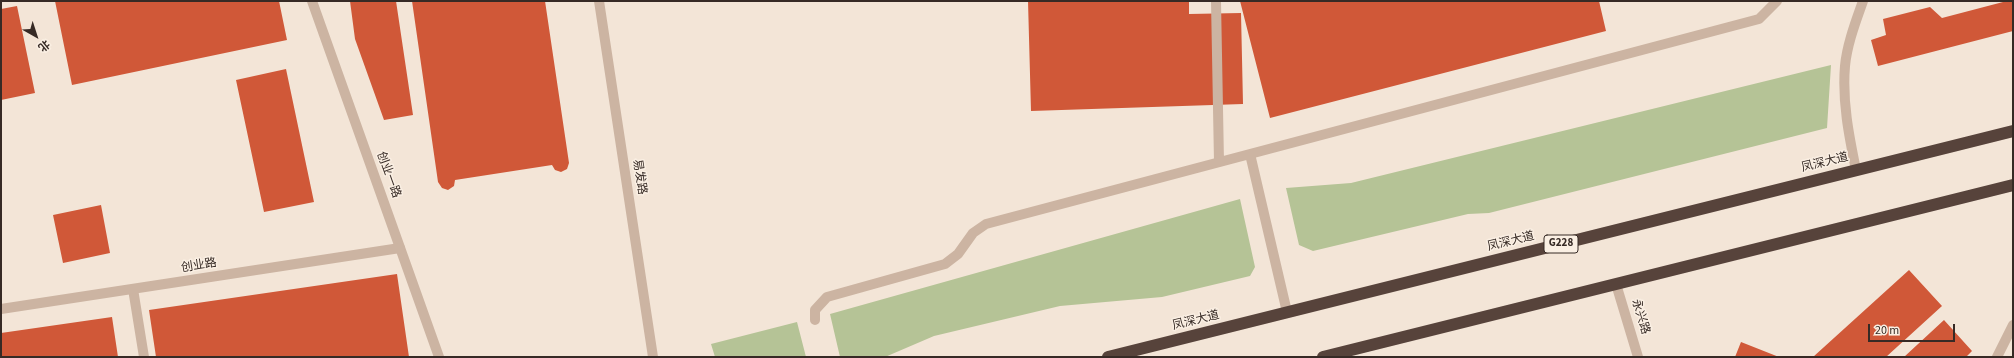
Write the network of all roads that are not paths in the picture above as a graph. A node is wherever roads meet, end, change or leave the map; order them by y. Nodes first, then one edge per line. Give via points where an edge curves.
1 (312, 1) edge
2 (599, 1) edge
3 (1216, 1) edge
4 (1777, 1) edge
5 (1864, 1) edge
6 (2013, 131) edge
7 (1250, 154) junction
8 (1218, 162) junction
9 (1856, 170) junction
10 (2013, 185) edge
11 (400, 248) junction
12 (1616, 284) junction
13 (134, 289) junction
14 (1, 309) edge
15 (1287, 312) junction
16 (815, 320) dead end
17 (2013, 325) edge
18 (144, 357) edge
19 (439, 357) edge
20 (653, 357) edge
21 (1108, 357) edge
22 (1323, 357) edge
23 (1638, 357) edge
24 (1997, 357) edge

1 - 11 street, 创业一路
2 - 20 street, 易发路
3 - 8 street
4 - 7 street via 1759,19
5 - 9 street via 1855,23 1845,65 1845,113
6 - 9 highway, 凤深大道 / G228
7 - 8 street
7 - 15 street
8 - 16 street via 986,224 972,233 958,254 945,264 827,297 815,310
9 - 15 highway, 凤深大道 / G228
10 - 12 highway
11 - 13 street, 创业路
11 - 19 street, 创业一路
12 - 22 highway
12 - 23 street, 永兴路
13 - 14 street, 创业路
13 - 18 street
15 - 21 highway, 凤深大道 / G228
17 - 24 street

